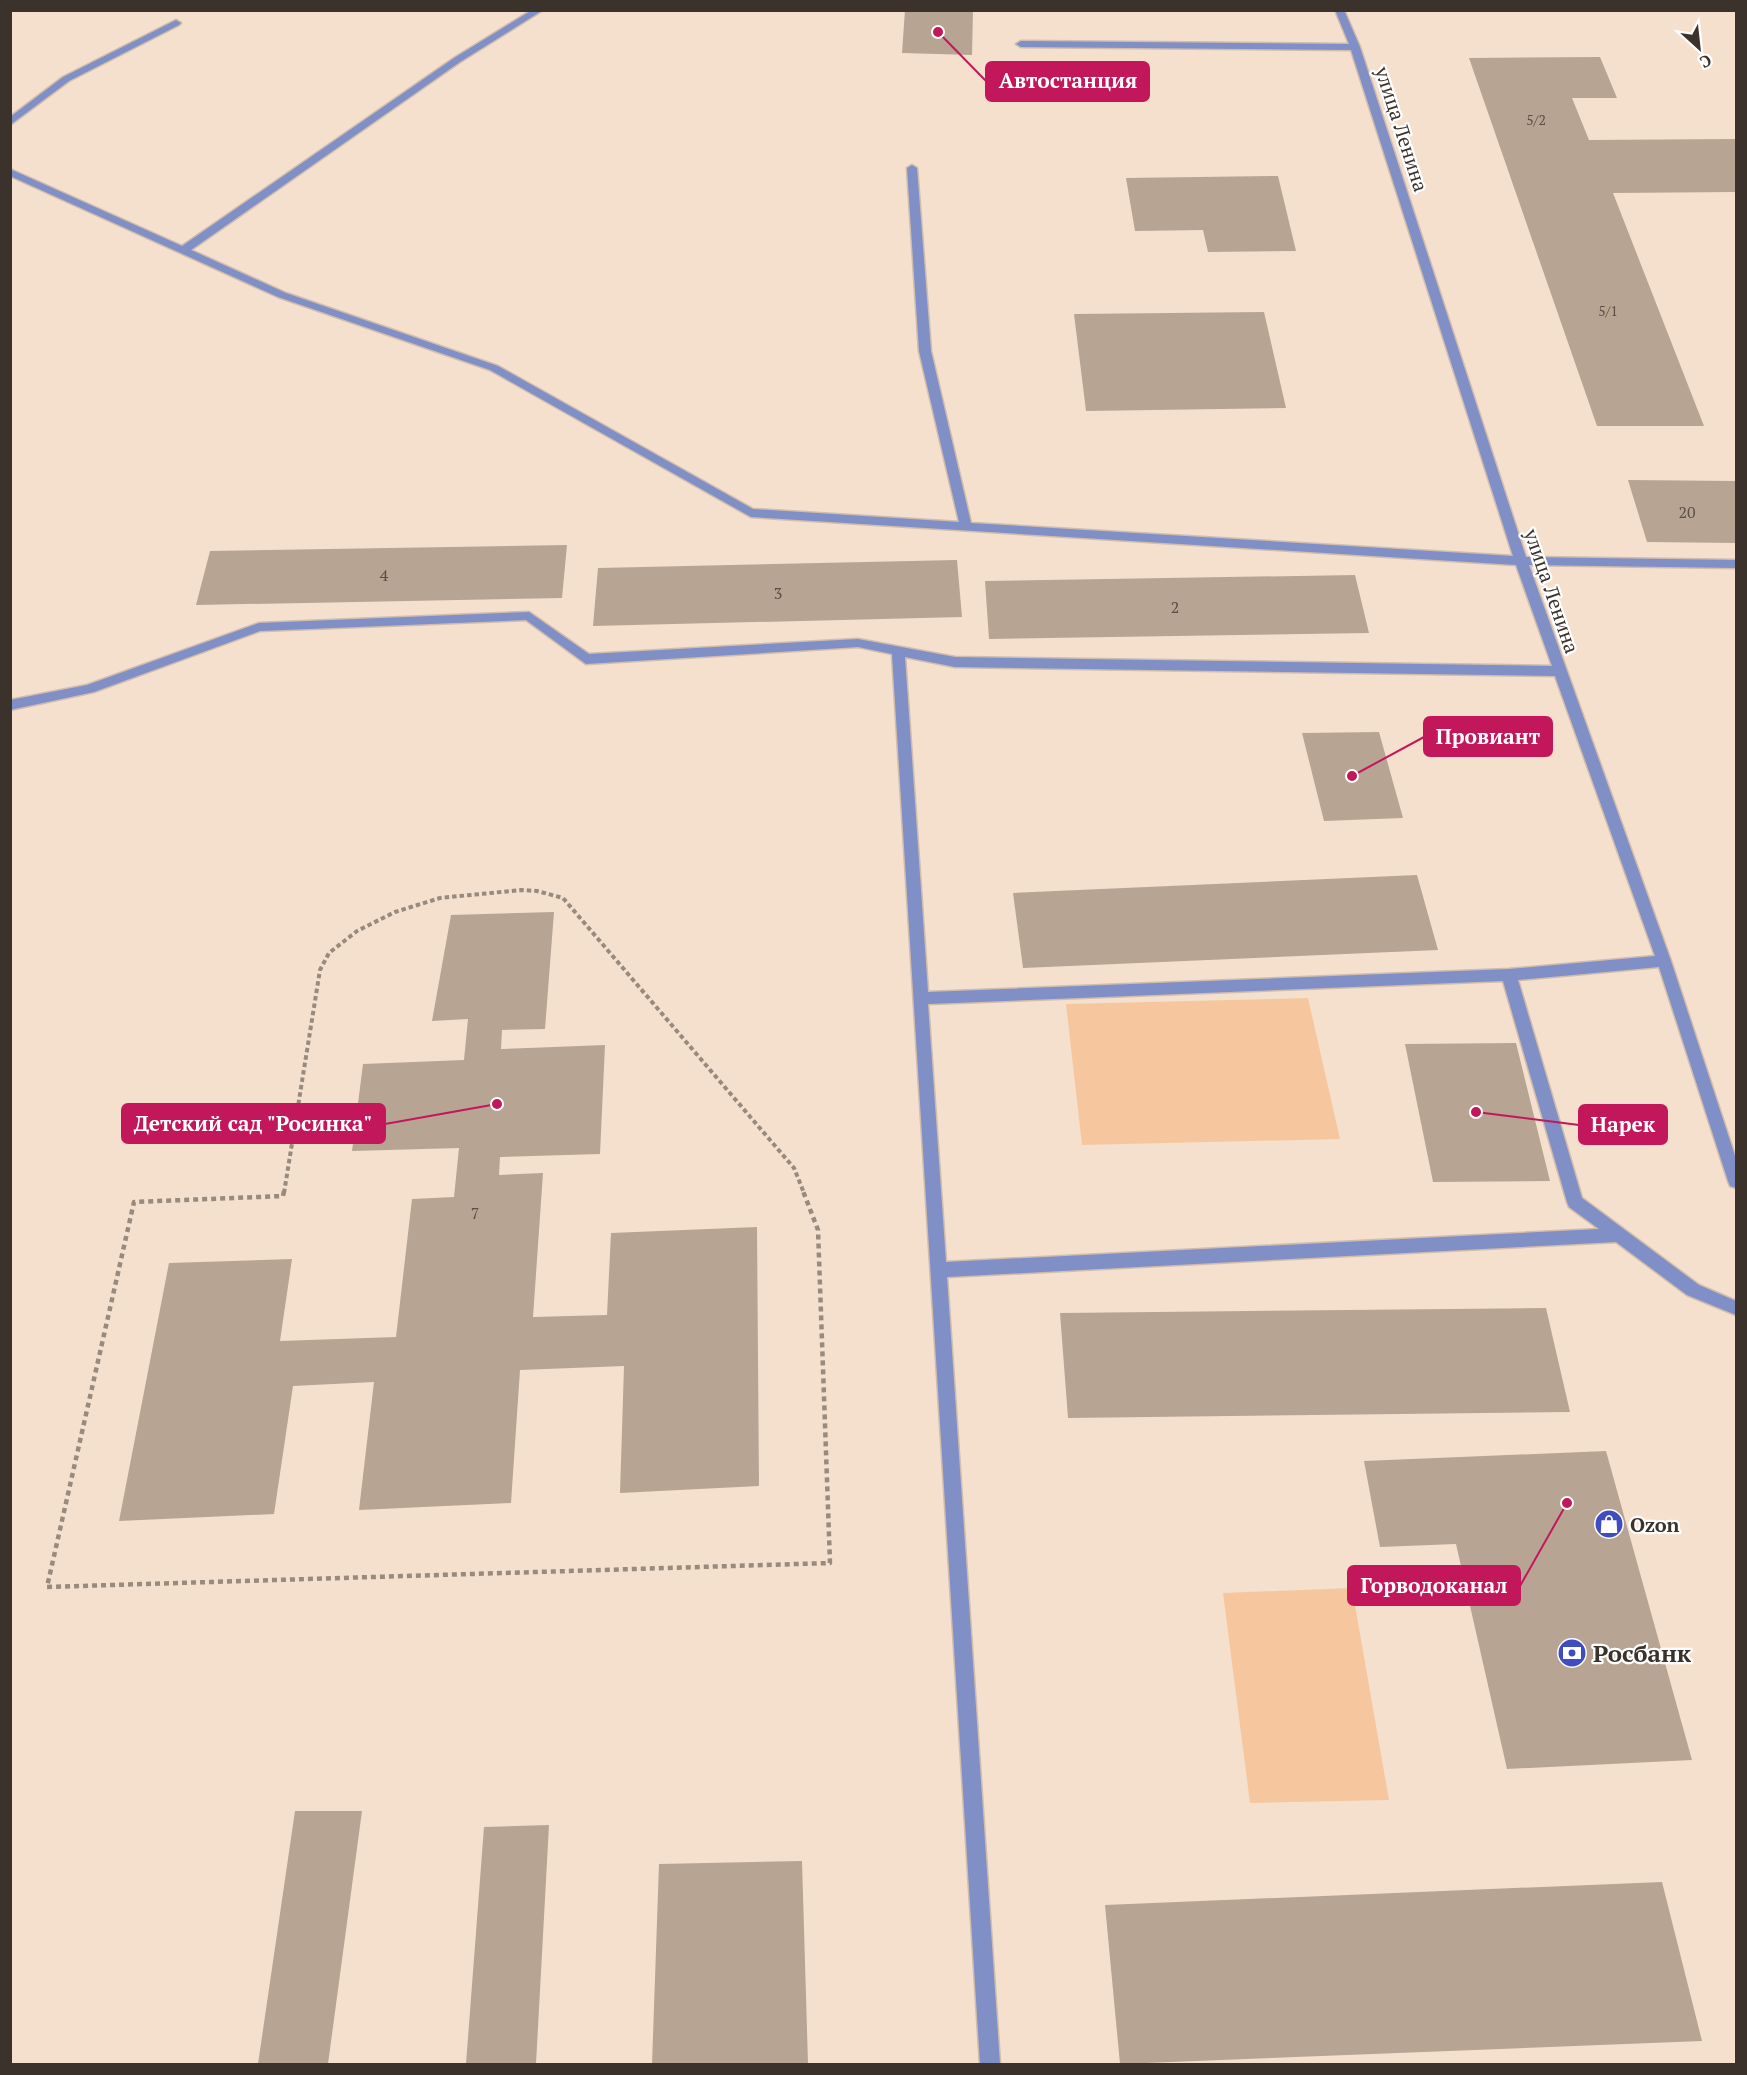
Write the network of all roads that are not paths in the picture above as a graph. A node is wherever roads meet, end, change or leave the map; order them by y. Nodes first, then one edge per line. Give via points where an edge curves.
1 (539, 10) edge
2 (1339, 10) edge
3 (176, 23) dead end
4 (1021, 44) dead end
5 (1355, 47) junction
6 (10, 122) edge
7 (912, 168) dead end
8 (10, 172) edge
9 (183, 250) junction
10 (966, 527) junction
11 (1521, 561) junction
12 (1737, 564) edge
13 (898, 651) junction
14 (1559, 671) junction
15 (10, 705) edge
16 (1664, 961) junction
17 (1509, 975) junction
18 (922, 999) junction
19 (1737, 1182) edge
20 (1619, 1235) junction
21 (939, 1270) junction
22 (1737, 1308) edge
23 (990, 2064) edge

1 - 9 street via 457,60
2 - 5 street, улица Ленина
3 - 6 street via 66,79
4 - 5 street
5 - 11 street, улица Ленина
7 - 10 street via 925,351
8 - 9 street
9 - 10 street via 282,295 494,368 750,513
10 - 11 street
11 - 12 street
11 - 14 street, улица Ленина
13 - 14 street via 955,662
13 - 15 street via 858,643 586,659 529,616 259,627 89,689
13 - 18 street
14 - 16 street, улица Ленина
16 - 17 street
16 - 19 street, улица Ленина
17 - 18 street
17 - 20 street via 1575,1202
18 - 21 street
20 - 21 street
20 - 22 street via 1693,1290
21 - 23 street

